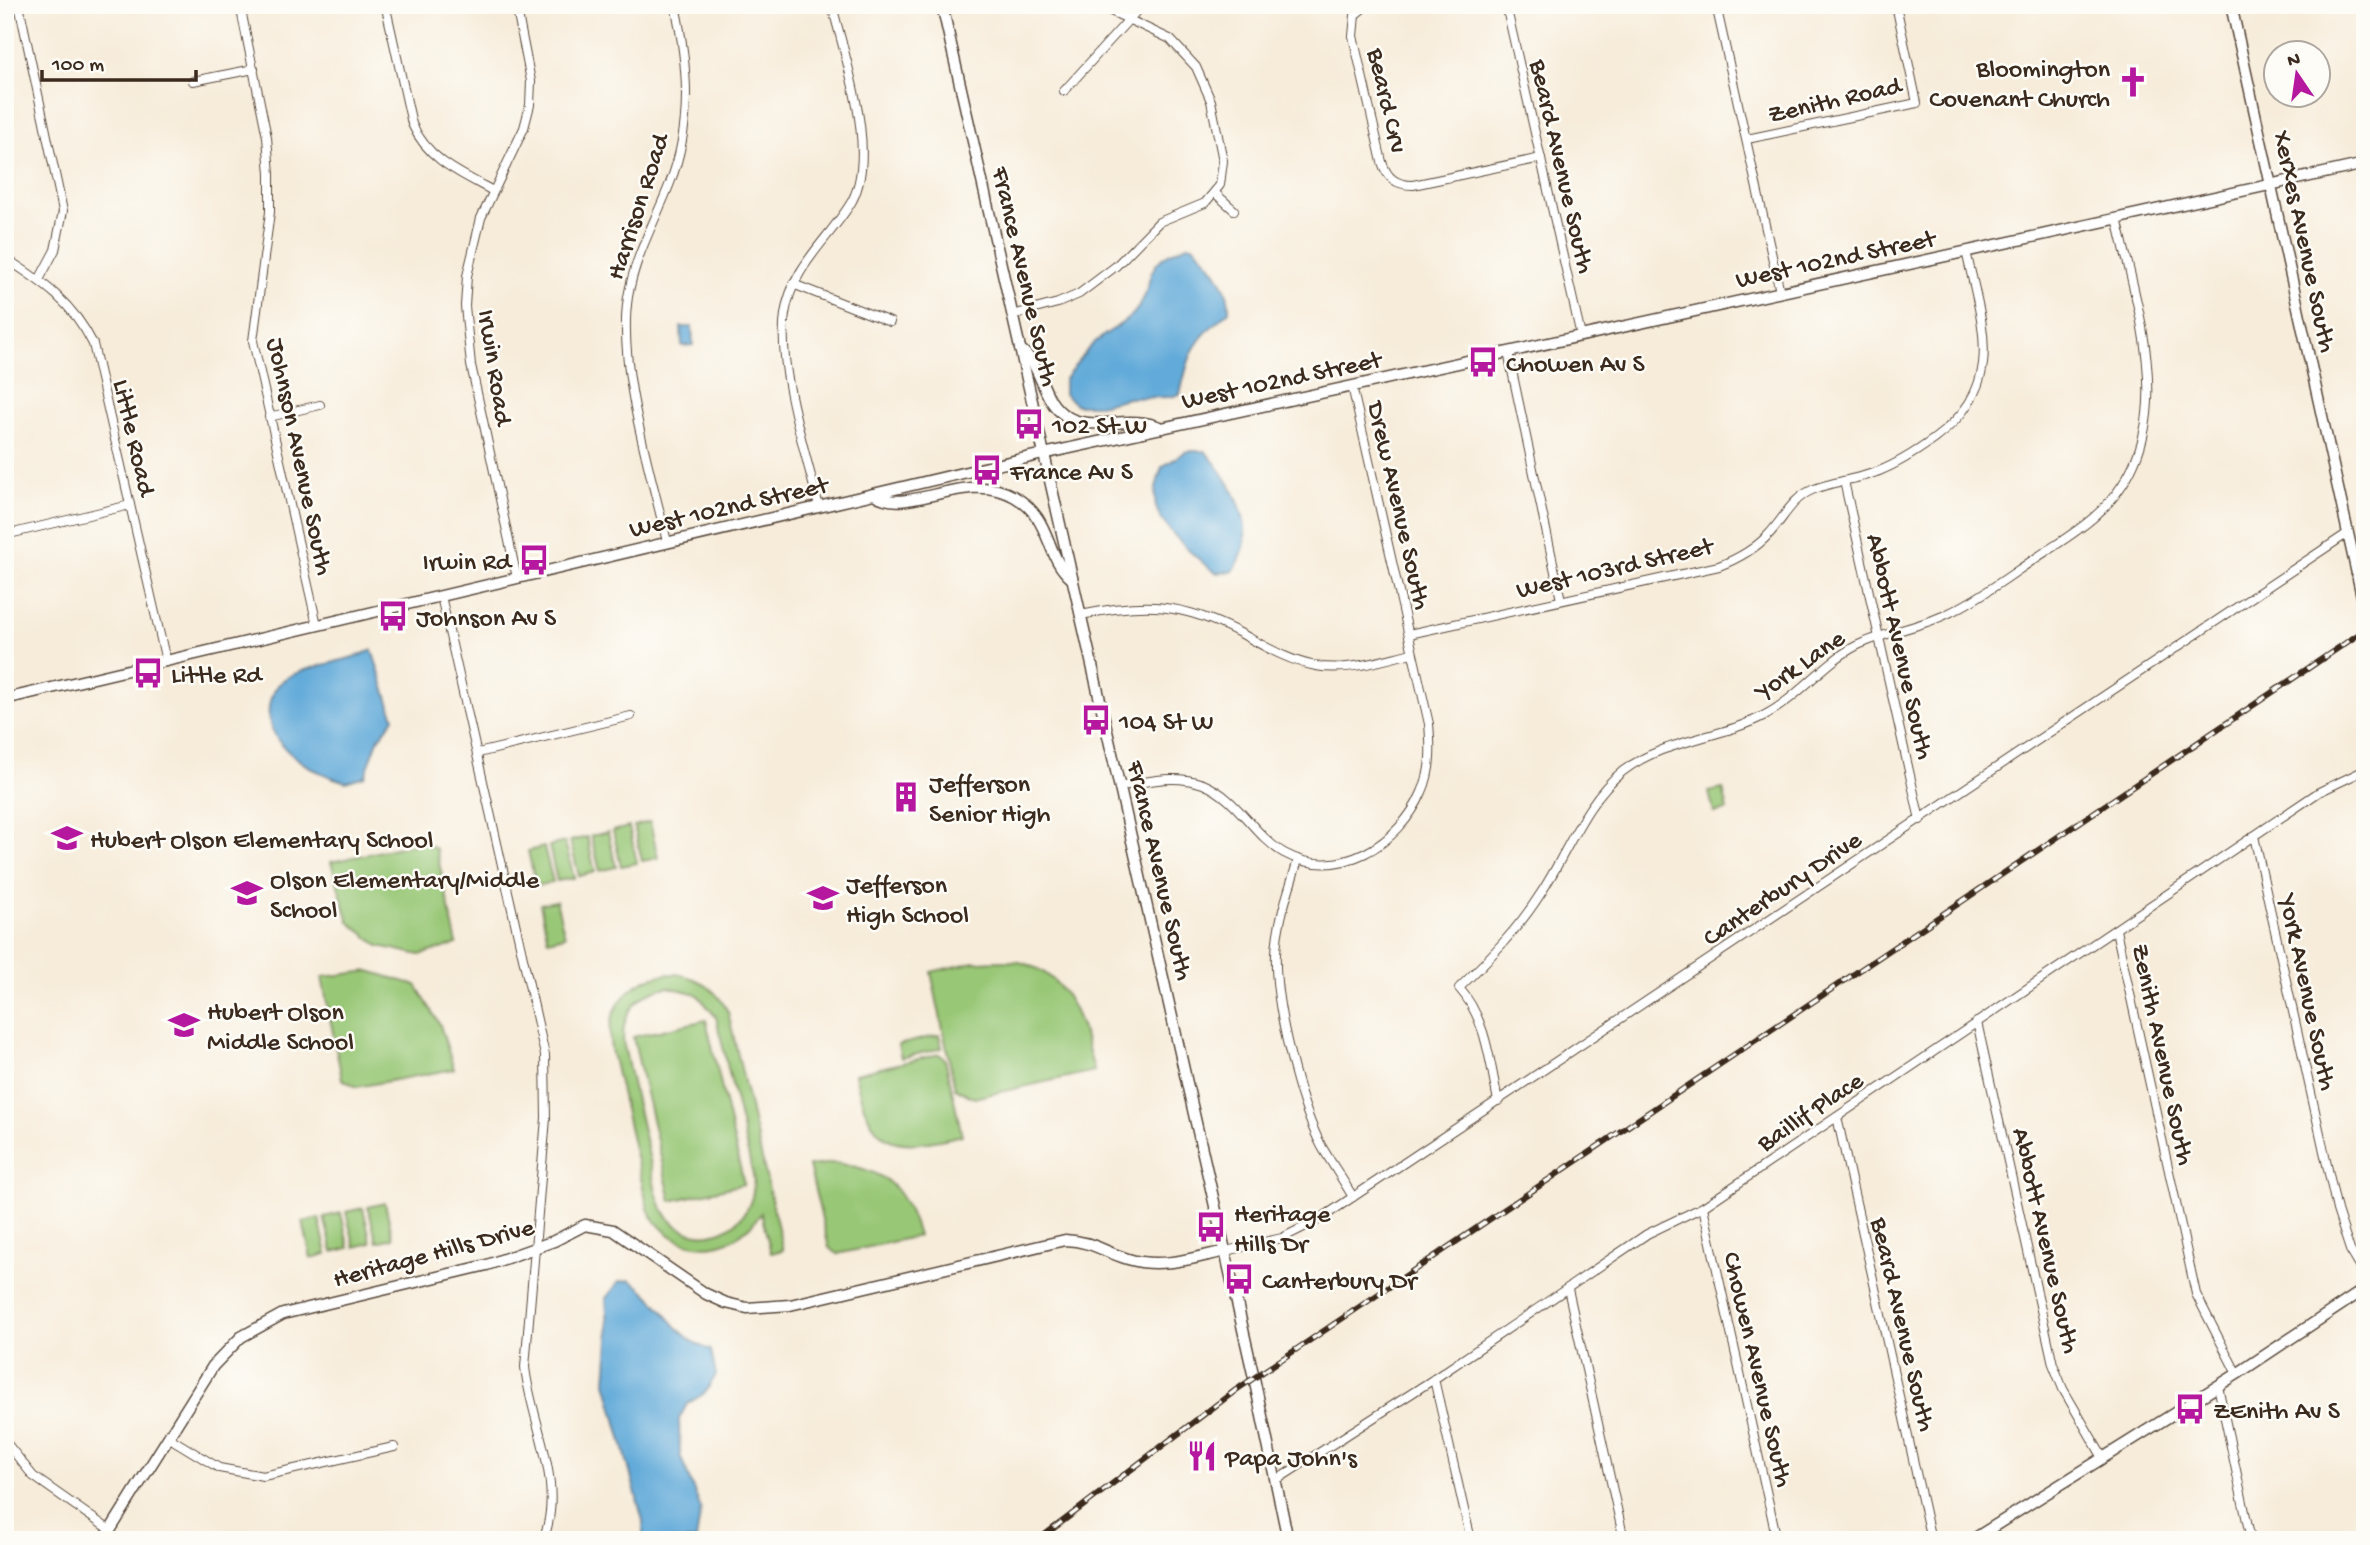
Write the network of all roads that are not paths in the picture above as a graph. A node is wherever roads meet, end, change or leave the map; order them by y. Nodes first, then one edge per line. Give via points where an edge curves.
1 (19, 5) edge
2 (240, 5) edge
3 (516, 5) edge
4 (674, 5) edge
5 (832, 5) edge
6 (942, 5) edge
7 (1098, 5) edge
8 (1142, 5) edge
9 (1367, 5) edge
10 (1506, 5) edge
11 (1716, 5) edge
12 (1896, 5) edge
13 (2231, 5) edge
14 (386, 8) dead end
15 (1130, 19) junction
16 (254, 69) junction
17 (193, 81) dead end
18 (1064, 91) dead end
19 (1747, 139) junction
20 (1541, 158) junction
21 (2365, 164) edge
22 (2271, 184) junction
23 (493, 191) junction
24 (1215, 193) junction
25 (1234, 210) dead end
26 (2117, 218) junction
27 (1966, 251) junction
28 (5, 258) edge
29 (39, 280) junction
30 (793, 284) junction
31 (1780, 292) junction
32 (1012, 315) junction
33 (890, 322) dead end
34 (1581, 335) junction
35 (1020, 349) junction
36 (1508, 352) junction
37 (1352, 386) junction
38 (320, 405) dead end
39 (269, 416) junction
40 (1162, 428) junction
41 (1043, 454) junction
42 (1844, 481) junction
43 (874, 494) junction
44 (130, 505) junction
45 (819, 507) junction
46 (2348, 533) junction
47 (5, 535) edge
48 (667, 542) junction
49 (517, 578) junction
50 (1073, 580) junction
51 (442, 596) junction
52 (1561, 600) junction
53 (2365, 610) edge
54 (1081, 615) junction
55 (317, 625) junction
56 (1409, 634) junction
57 (1879, 637) junction
58 (1412, 653) junction
59 (166, 661) junction
60 (5, 699) edge
61 (631, 716) dead end
62 (478, 753) junction
63 (2365, 771) edge
64 (1119, 786) junction
65 (1920, 820) junction
66 (2254, 836) junction
67 (1298, 860) junction
68 (2116, 929) junction
69 (1977, 1022) junction
70 (1498, 1101) junction
71 (1837, 1117) junction
72 (1353, 1197) junction
73 (1703, 1208) junction
74 (534, 1249) junction
75 (1226, 1251) junction
76 (2365, 1275) edge
77 (1567, 1289) junction
78 (2365, 1289) edge
79 (2236, 1374) junction
80 (1434, 1378) junction
81 (2218, 1386) junction
82 (168, 1437) junction
83 (5, 1441) edge
84 (394, 1447) dead end
85 (2104, 1458) junction
86 (1275, 1481) junction
87 (107, 1535) edge
88 (543, 1540) edge
89 (1288, 1540) edge
90 (1471, 1540) edge
91 (1624, 1540) edge
92 (1777, 1540) edge
93 (1931, 1540) edge
94 (1972, 1540) edge
95 (2251, 1540) edge

1 - 29 street via 63,211 55,250
2 - 16 street, Johnson Avenue South
3 - 23 street, Irwin Road via 528,58 530,105 524,128
4 - 48 street, Harrison Road via 686,64 685,125 670,184 634,268 625,329 627,360
5 - 30 street via 862,137 862,172 851,205
6 - 32 street, France Avenue South
7 - 15 street
8 - 15 street
9 - 20 street, Beard Crv via 1355,15 1353,36 1385,173 1413,185
10 - 20 street, Beard Avenue South
11 - 19 street
12 - 19 street, Zenith Road via 1917,103
13 - 22 street, Xerxes Avenue South
14 - 23 street via 417,137 436,159
15 - 18 street
15 - 24 street via 1170,39 1205,83 1223,161
16 - 17 street
16 - 39 street, Johnson Avenue South via 267,137 270,212 253,341
19 - 31 street
20 - 34 street, Beard Avenue South
21 - 22 street, West 102nd Street
22 - 26 street, West 102nd Street
22 - 46 street, Xerxes Avenue South
23 - 49 street, Irwin Road via 468,266 466,335
24 - 25 street
24 - 32 street via 1205,203 1159,222 1079,294
26 - 27 street, West 102nd Street
26 - 57 street, York Lane via 2150,377 2147,429 2127,477 2095,516 1973,600 1921,625
27 - 31 street, West 102nd Street
27 - 42 street, West 103rd Street via 1983,328 1984,369 1978,388 1955,422 1909,456 1875,473
28 - 29 street, Little Road
29 - 44 street, Little Road via 71,307 93,344
30 - 33 street
30 - 45 street via 783,339
31 - 34 street, West 102nd Street
32 - 35 street, France Avenue South
34 - 36 street, West 102nd Street
35 - 40 street via 1031,358 1045,394 1066,416 1084,423 1133,420
35 - 41 street, France Avenue South
36 - 37 street, West 102nd Street
36 - 52 street
37 - 40 street, West 102nd Street
37 - 56 street, Drew Avenue South
38 - 39 street
39 - 55 street, Johnson Avenue South
40 - 41 street, West 102nd Street
41 - 43 street, West 102nd Street
41 - 50 street, France Avenue South
42 - 52 street, West 103rd Street via 1799,498 1768,536 1737,559
42 - 57 street, Abbott Avenue South
43 - 45 street, West 102nd Street
43 - 50 street via 891,502 962,487 995,488 1009,494 1042,524 1061,569
44 - 47 street
44 - 59 street, Little Road
45 - 48 street, West 102nd Street
46 - 53 street, Xerxes Avenue South
46 - 65 street, Canterbury Drive
48 - 49 street, West 102nd Street
49 - 51 street, West 102nd Street
50 - 54 street, France Avenue South
51 - 55 street, West 102nd Street
51 - 62 street
52 - 56 street, West 103rd Street
54 - 58 street via 1135,605 1180,609 1223,624 1296,661 1318,666 1352,666
54 - 64 street, France Avenue South
55 - 59 street, West 102nd Street
56 - 58 street, Drew Avenue South
57 - 65 street, Abbott Avenue South
57 - 70 street, York Lane via 1854,647 1765,715 1644,758 1604,789 1539,897 1459,988 1479,1019
58 - 67 street via 1429,724 1428,773 1413,811 1382,844 1363,855 1338,863
59 - 60 street, West 102nd Street
61 - 62 street
62 - 74 street via 545,1055 546,1118
63 - 66 street, Baillif Place via 2337,782
64 - 67 street via 1168,778 1205,785 1235,806 1267,840
64 - 75 street, France Avenue South
65 - 70 street, Canterbury Drive
66 - 68 street, Baillif Place
66 - 76 street, York Avenue South via 2337,1210 2350,1250
67 - 72 street via 1278,930 1276,975 1308,1113 1321,1145
68 - 69 street, Baillif Place
68 - 79 street, Zenith Avenue South via 2196,1294
69 - 71 street, Baillif Place
69 - 85 street, Abbott Avenue South via 2053,1364
70 - 72 street, Canterbury Drive
71 - 73 street, Baillif Place
71 - 93 street, Beard Avenue South
72 - 75 street, Canterbury Drive via 1302,1230
73 - 77 street, Baillif Place via 1647,1234
73 - 92 street, Chowen Avenue South
74 - 75 street, Heritage Hills Drive via 585,1225 599,1226 626,1237 706,1294 726,1303 769,1308 1065,1240 1097,1244 1126,1259 1159,1265
74 - 82 street, Heritage Hills Drive via 487,1265 283,1314 261,1324 213,1366
74 - 88 street via 525,1367 551,1487
75 - 86 street, France Avenue South
77 - 80 street, Baillif Place
77 - 91 street
78 - 79 street
79 - 81 street
80 - 86 street, Baillif Place
80 - 90 street
81 - 85 street
81 - 95 street
82 - 84 street via 219,1468 263,1476
82 - 87 street, Heritage Hills Drive
83 - 87 street via 33,1476
85 - 94 street
86 - 89 street, France Avenue South

